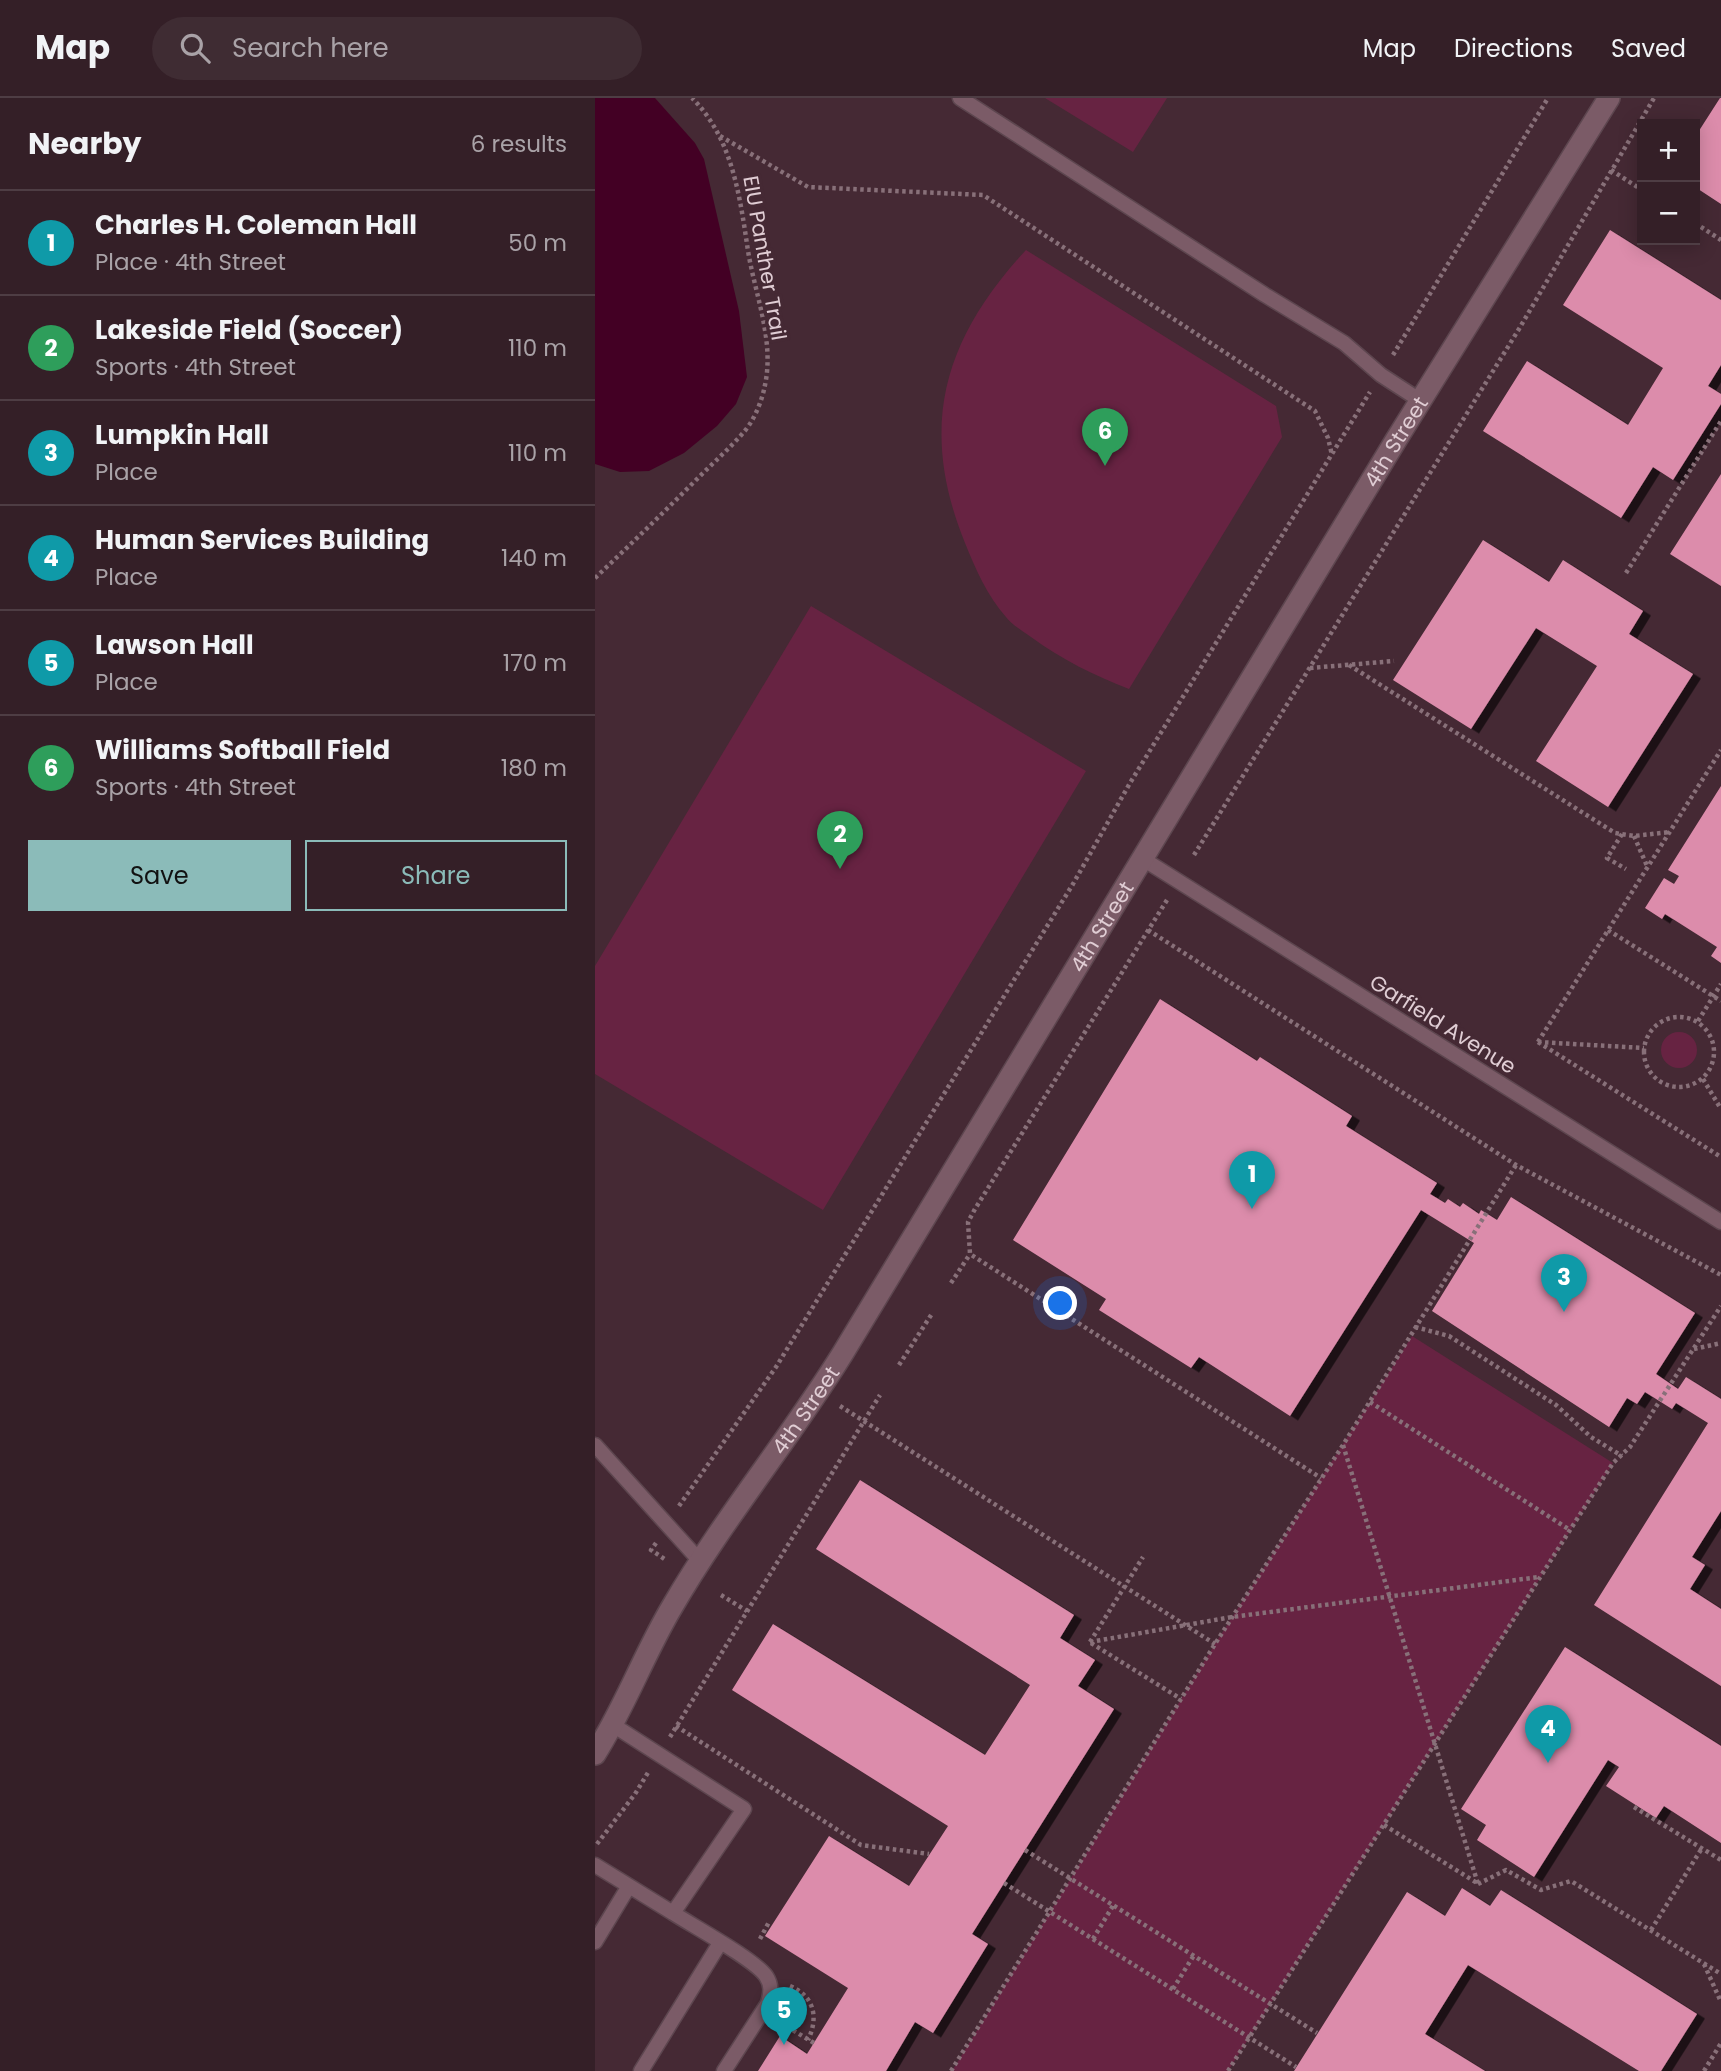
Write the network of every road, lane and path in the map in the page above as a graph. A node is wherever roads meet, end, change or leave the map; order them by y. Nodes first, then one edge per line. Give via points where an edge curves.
1 (692, 98) edge
2 (960, 98) edge
3 (1548, 98) edge
4 (1609, 98) edge
5 (1654, 98) edge
6 (720, 136) junction
7 (1611, 170) junction
8 (1637, 187) edge
9 (1700, 226) edge
10 (1721, 240) edge
11 (1381, 375) junction
12 (1421, 401) junction
13 (1721, 421) edge
14 (1332, 455) junction
15 (1626, 573) dead end
16 (595, 578) edge
17 (1394, 661) dead end
18 (1349, 665) junction
19 (1310, 668) junction
20 (1721, 750) edge
21 (1670, 832) junction
22 (1622, 834) junction
23 (1634, 836) junction
24 (1194, 855) dead end
25 (1143, 859) junction
26 (1647, 867) junction
27 (1626, 869) dead end
28 (1167, 900) dead end
29 (1148, 930) junction
30 (1608, 930) junction
31 (1721, 984) edge
32 (1714, 996) junction
33 (1721, 1000) edge
34 (1698, 1021) junction
35 (1538, 1042) junction
36 (1644, 1048) junction
37 (1703, 1079) junction
38 (1721, 1109) edge
39 (1721, 1157) edge
40 (1516, 1165) junction
41 (1721, 1222) edge
42 (970, 1254) junction
43 (1721, 1275) edge
44 (951, 1283) dead end
45 (1721, 1306) edge
46 (933, 1312) dead end
47 (1415, 1326) junction
48 (1721, 1343) edge
49 (1694, 1349) junction
50 (899, 1364) dead end
51 (880, 1395) dead end
52 (1370, 1402) junction
53 (840, 1406) dead end
54 (863, 1421) junction
55 (595, 1445) edge
56 (1343, 1445) junction
57 (1622, 1456) junction
58 (1321, 1478) junction
59 (669, 1524) junction
60 (1570, 1530) junction
61 (651, 1550) dead end
62 (1143, 1557) dead end
63 (700, 1560) junction
64 (1539, 1577) junction
65 (1124, 1588) junction
66 (721, 1595) dead end
67 (1391, 1596) junction
68 (747, 1611) junction
69 (1233, 1617) junction
70 (1184, 1625) junction
71 (1090, 1643) junction
72 (1215, 1644) junction
73 (1181, 1699) junction
74 (613, 1725) junction
75 (676, 1726) junction
76 (1435, 1743) junction
77 (595, 1754) edge
78 (659, 1754) junction
79 (1634, 1807) dead end
80 (1384, 1825) junction
81 (595, 1847) edge
82 (1702, 1848) junction
83 (1025, 1850) dead end
84 (929, 1853) dead end
85 (1721, 1860) edge
86 (595, 1865) edge
87 (1070, 1877) junction
88 (1004, 1883) dead end
89 (1478, 1884) junction
90 (629, 1886) junction
91 (1114, 1904) junction
92 (1049, 1911) junction
93 (673, 1913) junction
94 (1651, 1930) junction
95 (1093, 1939) junction
96 (595, 1942) edge
97 (720, 1943) junction
98 (1194, 1955) junction
99 (1704, 1963) junction
100 (1721, 1974) edge
101 (790, 1985) dead end
102 (1173, 1989) junction
103 (1721, 2002) edge
104 (1271, 2003) junction
105 (780, 2022) dead end
106 (1317, 2034) dead end
107 (1250, 2037) junction
108 (1721, 2043) edge
109 (1296, 2067) dead end
110 (641, 2071) edge
111 (724, 2071) edge
112 (951, 2071) edge
113 (1228, 2071) edge
114 (1704, 2071) edge

1 - 6 path, EIU Panther Trail
2 - 11 lane via 1344,343
3 - 11 path
4 - 12 street, 4th Street
5 - 7 path
6 - 14 path via 808,187 983,195 1315,411
6 - 16 path, EIU Panther Trail via 735,176 764,325 765,385 744,432
7 - 8 path
7 - 19 path via 1519,330
9 - 10 path
11 - 12 lane
11 - 14 path
12 - 25 street, 4th Street
13 - 15 path
14 - 59 path via 776,1367
17 - 18 path
18 - 19 path
18 - 22 path
19 - 24 path
20 - 21 path
21 - 23 path
21 - 26 path
22 - 23 path
22 - 27 path via 1607,858
23 - 26 path
25 - 41 lane, Garfield Avenue
25 - 63 street, 4th Street via 818,1393
26 - 30 path
28 - 29 path
29 - 40 path
29 - 42 path via 968,1222
30 - 32 path
30 - 35 path
31 - 32 path
32 - 33 path
32 - 34 path
34 - 36 path via 1668,1018 1649,1033
34 - 37 path via 1713,1039 1715,1052
35 - 36 path
35 - 39 path
36 - 37 path via 1651,1073 1665,1085 1680,1088
37 - 38 path
40 - 43 path
40 - 47 path
42 - 44 path
42 - 58 path
45 - 49 path
46 - 50 path
47 - 52 path
47 - 57 path via 1449,1336 1556,1405 1591,1437
48 - 49 path
49 - 57 path
51 - 54 path
52 - 56 path
52 - 60 path
53 - 54 path
54 - 65 path
54 - 68 path
55 - 59 lane
56 - 58 path
56 - 67 path
57 - 60 path
58 - 69 path
59 - 61 path
59 - 63 lane
60 - 64 path
62 - 65 path
63 - 74 street, 4th Street via 670,1609
64 - 67 path
64 - 76 path
65 - 70 path
65 - 71 path
66 - 68 path
67 - 69 path
67 - 76 path
68 - 75 path
69 - 70 path
69 - 72 path
70 - 71 path
70 - 72 path
71 - 73 path
72 - 73 path
73 - 87 path
74 - 77 street, 4th Street
74 - 78 lane
75 - 78 path
75 - 84 path via 861,1844
76 - 80 path
76 - 89 path
78 - 81 path
78 - 93 lane via 744,1809
79 - 82 path
80 - 89 path
80 - 104 path
82 - 85 path
82 - 94 path
83 - 87 path
86 - 90 lane
87 - 91 path
87 - 92 path
88 - 92 path
89 - 94 path via 1506,1870 1541,1890 1571,1881
90 - 93 lane
90 - 96 lane
91 - 95 path
91 - 98 path
92 - 95 path
92 - 112 path
93 - 97 lane
94 - 99 path
95 - 102 path
97 - 110 lane
97 - 111 lane via 759,1969 771,1990 768,2003
98 - 102 path
98 - 104 path
99 - 100 path
99 - 103 path
101 - 105 path via 807,1996 814,2012 811,2041
102 - 107 path
104 - 106 path
104 - 107 path
107 - 109 path
107 - 113 path
108 - 114 path

